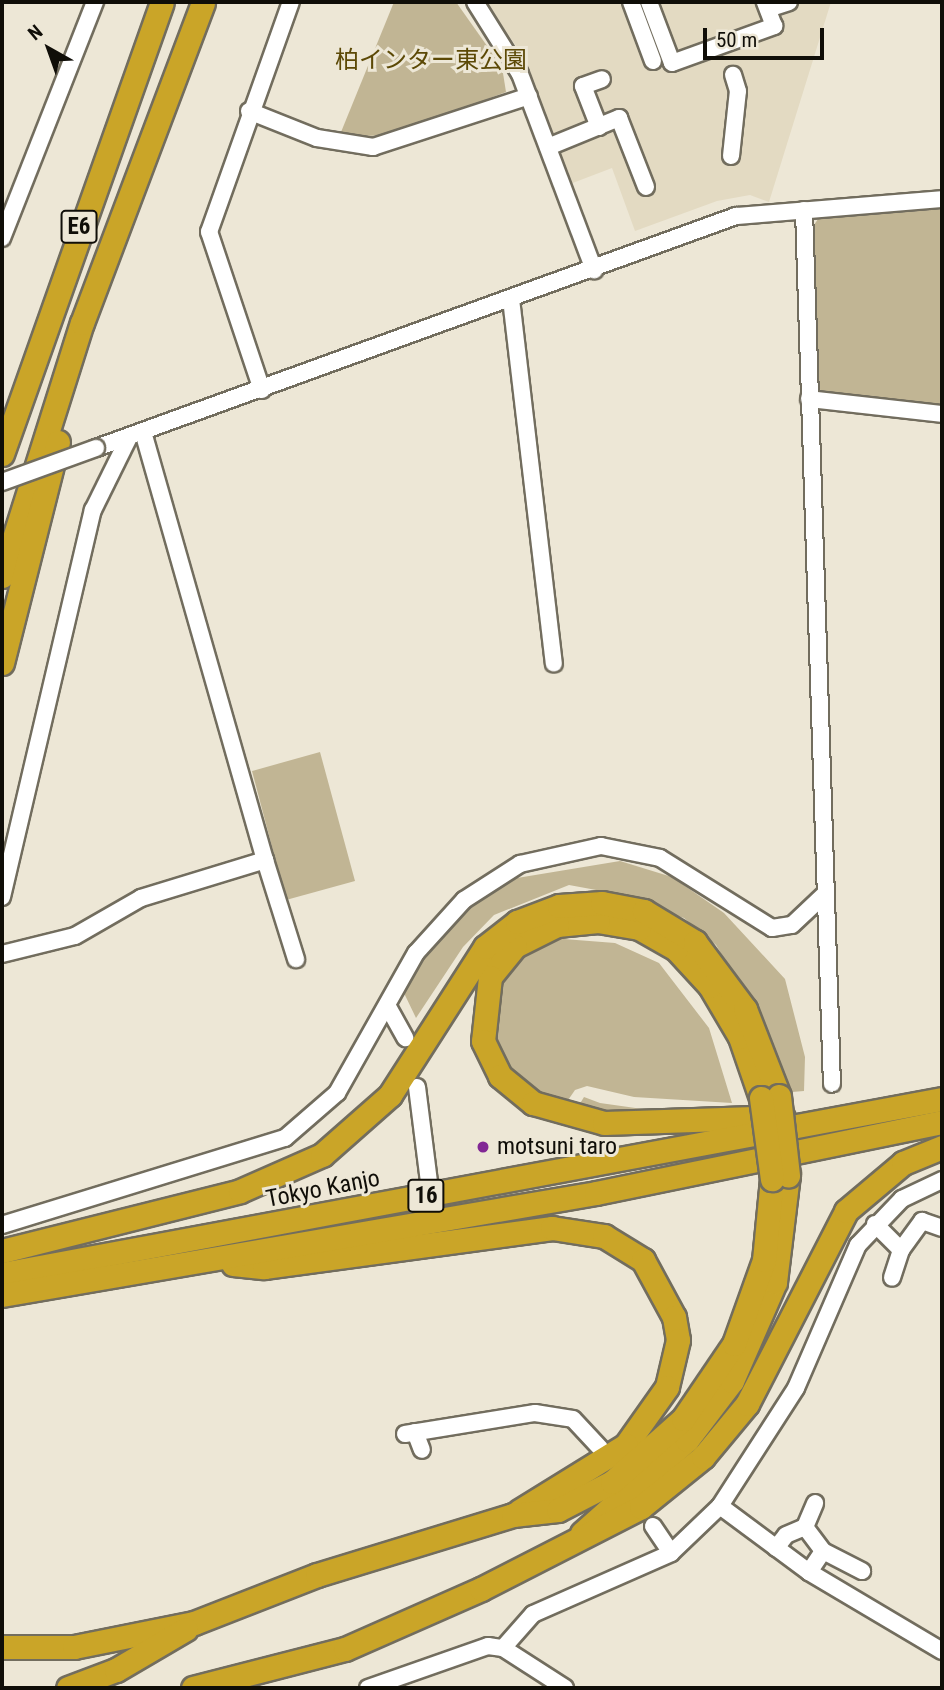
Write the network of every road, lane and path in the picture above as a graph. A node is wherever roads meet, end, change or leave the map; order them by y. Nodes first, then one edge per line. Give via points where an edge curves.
1 (95, 2) edge
2 (162, 2) edge
3 (203, 2) edge
4 (291, 2) edge
5 (475, 2) edge
6 (631, 2) edge
7 (649, 2) edge
8 (789, 2) edge
9 (766, 5) edge
10 (653, 61) dead end
11 (733, 75) dead end
12 (602, 79) dead end
13 (529, 96) junction
14 (249, 111) junction
15 (599, 127) junction
16 (548, 147) junction
17 (731, 156) dead end
18 (646, 187) dead end
19 (942, 198) edge
20 (804, 210) junction
21 (2, 238) edge
22 (594, 270) junction
23 (511, 299) junction
24 (82, 323) junction
25 (262, 390) junction
26 (809, 399) junction
27 (942, 414) edge
28 (136, 435) junction
29 (2, 454) edge
30 (2, 482) edge
31 (2, 576) edge
32 (2, 663) edge
33 (554, 663) dead end
34 (265, 860) junction
35 (825, 894) junction
36 (2, 897) edge
37 (2, 954) edge
38 (296, 959) dead end
39 (387, 1005) junction
40 (405, 1038) dead end
41 (832, 1084) dead end
42 (417, 1087) dead end
43 (770, 1097) junction
44 (942, 1099) edge
45 (849, 1115) junction
46 (942, 1122) edge
47 (942, 1147) edge
48 (780, 1177) junction
49 (942, 1180) edge
50 (430, 1196) junction
51 (434, 1221) junction
52 (875, 1224) junction
53 (2, 1225) edge
54 (942, 1228) edge
55 (901, 1250) junction
56 (2, 1251) edge
57 (198, 1261) junction
58 (2, 1274) edge
59 (892, 1278) dead end
60 (2, 1295) edge
61 (600, 1448) dead end
62 (422, 1450) dead end
63 (815, 1503) dead end
64 (720, 1506) junction
65 (513, 1515) junction
66 (653, 1526) dead end
67 (805, 1527) junction
68 (582, 1534) junction
69 (776, 1548) junction
70 (823, 1551) junction
71 (671, 1553) junction
72 (862, 1571) dead end
73 (808, 1572) junction
74 (194, 1623) junction
75 (2, 1647) edge
76 (503, 1648) junction
77 (942, 1651) edge
78 (379, 1686) edge
79 (68, 1688) edge
80 (193, 1688) edge
81 (565, 1688) edge

1 - 21 street
2 - 29 highway, E6
3 - 24 highway, E6
4 - 14 street
5 - 13 street via 511,54
6 - 10 street
7 - 9 street via 673,63 774,26
8 - 9 street
11 - 17 street via 738,91
12 - 15 street via 583,86
13 - 14 street via 373,147 317,138
13 - 16 street
14 - 25 street via 209,232
15 - 16 street
15 - 18 street via 619,118
16 - 22 street
19 - 20 street
20 - 22 street via 736,216
20 - 26 street
22 - 23 street
23 - 25 street
23 - 33 street
24 - 31 highway, E6
24 - 32 highway via 44,509
25 - 28 street
26 - 27 street
26 - 35 street
28 - 30 street, bridge
28 - 34 street
28 - 36 street via 93,510
34 - 37 street via 141,898 75,936
34 - 38 street
35 - 39 street via 792,925 772,928 660,858 601,846 548,854 489,880 464,900 416,953
35 - 41 street
39 - 40 street
39 - 53 street via 337,1093 285,1138
42 - 50 street
43 - 45 highway via 725,1009 676,949 639,928 576,921 515,946 490,977 480,1022 500,1076 533,1104 567,1116 666,1124
43 - 48 highway, bridge
43 - 56 highway via 745,1009 695,942 643,911 602,904 559,906 517,922 485,947 390,1095 332,1149 240,1191
44 - 45 highway, Tokyo Kanjo / 16
45 - 50 highway, Tokyo Kanjo / 16
46 - 51 highway, Tokyo Kanjo / 16
47 - 68 highway via 903,1163 846,1211 821,1250 765,1374 710,1449 641,1507
48 - 65 highway via 756,1290 701,1397 665,1438 612,1482 558,1510
48 - 68 highway via 775,1282 732,1381 687,1440
49 - 52 street via 902,1199
50 - 51 street
50 - 58 highway, Tokyo Kanjo / 16
51 - 57 highway, Tokyo Kanjo / 16
52 - 55 street
52 - 64 street via 838,1282 791,1397
54 - 55 street via 922,1221
55 - 59 street
57 - 60 highway, Tokyo Kanjo / 16
57 - 65 highway via 264,1267 552,1228 604,1236 643,1260 674,1317 678,1340 667,1387 626,1445
61 - 62 street via 573,1419 535,1413 410,1433
63 - 67 street
64 - 69 street
64 - 71 street
65 - 74 highway via 317,1575
66 - 71 street
67 - 69 street via 786,1535
67 - 70 street
68 - 80 highway via 481,1589 345,1648
69 - 73 street
70 - 72 street
70 - 73 street
71 - 76 street via 533,1614
73 - 77 street
74 - 75 highway via 74,1647
74 - 79 highway via 137,1660
76 - 78 street via 467,1651
76 - 81 street

